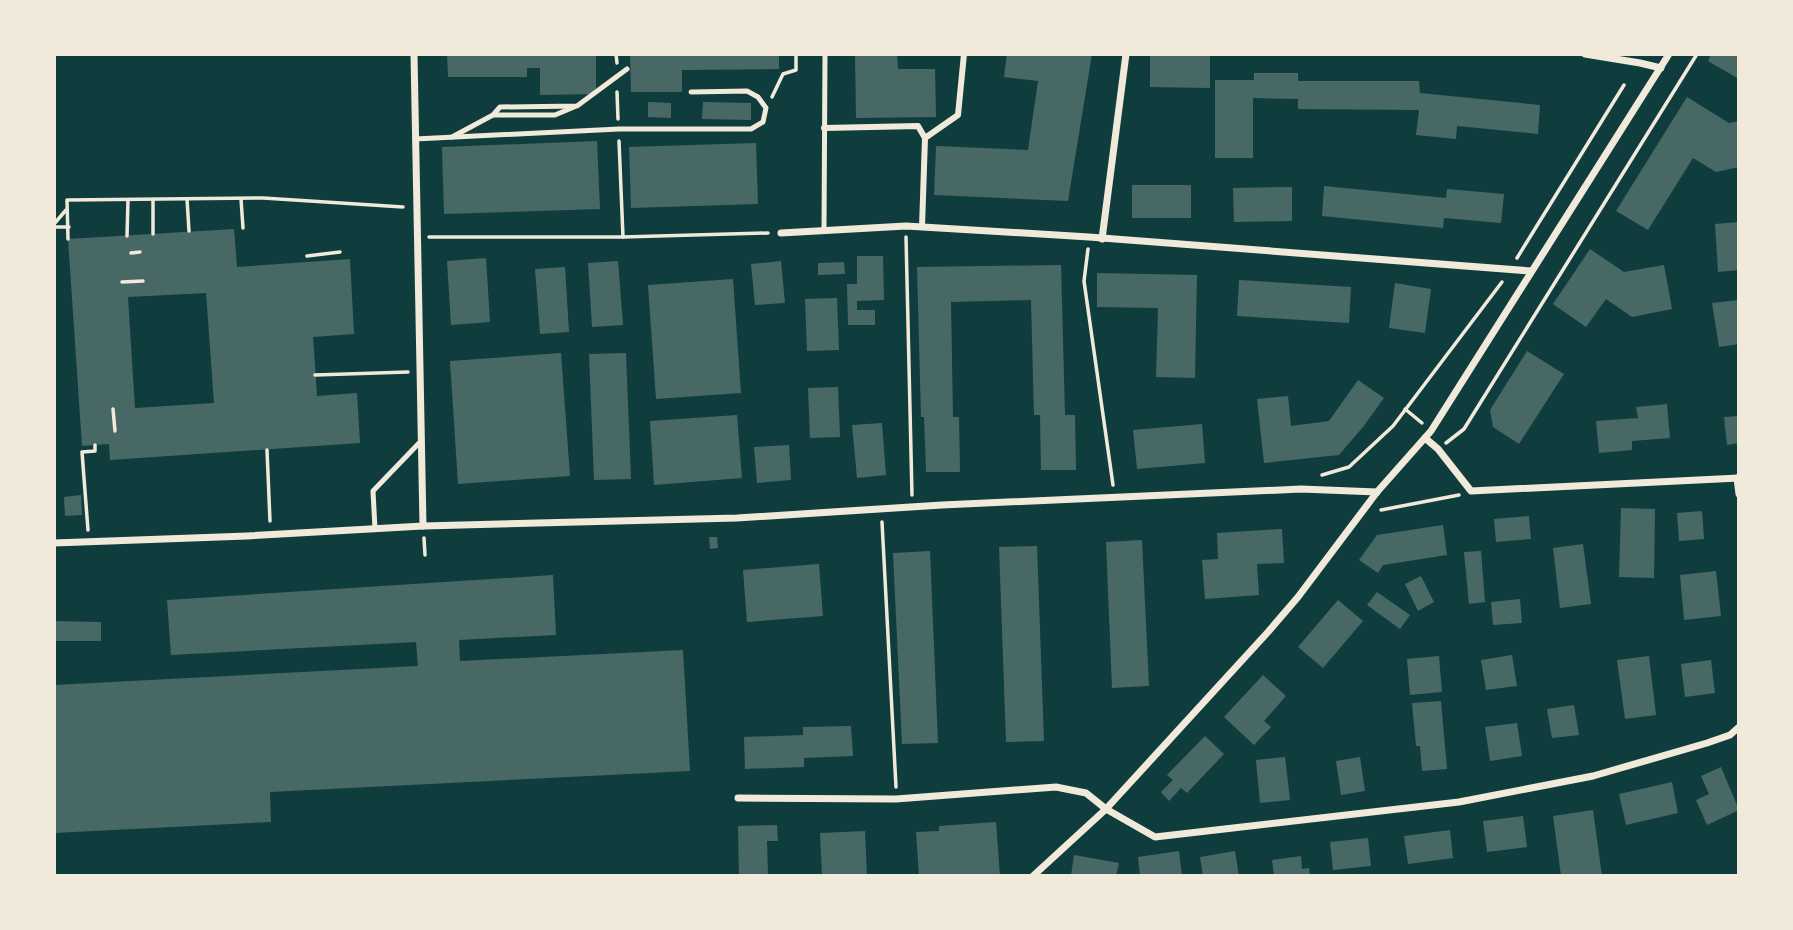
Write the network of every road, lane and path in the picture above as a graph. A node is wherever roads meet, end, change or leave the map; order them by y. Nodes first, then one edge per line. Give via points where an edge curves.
1 (414, 54) edge
2 (796, 54) edge
3 (825, 54) edge
4 (964, 54) edge
5 (1126, 54) edge
6 (1585, 54) edge
7 (1669, 54) edge
8 (1697, 54) edge
9 (1661, 68) junction
10 (627, 69) dead end
11 (1624, 85) dead end
12 (691, 92) dead end
13 (766, 108) junction
14 (824, 128) junction
15 (619, 129) junction
16 (450, 138) junction
17 (925, 138) junction
18 (415, 139) junction
19 (241, 198) junction
20 (187, 199) junction
21 (128, 200) junction
22 (153, 200) junction
23 (67, 208) junction
24 (416, 208) junction
25 (54, 225) edge
26 (906, 226) junction
27 (69, 227) junction
28 (922, 227) junction
29 (243, 228) dead end
30 (824, 230) junction
31 (189, 231) dead end
32 (781, 233) joint
33 (153, 234) dead end
34 (127, 236) dead end
35 (416, 237) junction
36 (623, 237) junction
37 (1089, 237) junction
38 (68, 239) dead end
39 (1102, 239) junction
40 (140, 252) dead end
41 (340, 252) dead end
42 (131, 253) dead end
43 (307, 256) dead end
44 (1510, 270) junction
45 (1531, 271) junction
46 (143, 281) dead end
47 (122, 282) dead end
48 (149, 282) dead end
49 (129, 284) dead end
50 (421, 371) junction
51 (315, 375) dead end
52 (113, 409) dead end
53 (1405, 409) junction
54 (115, 431) dead end
55 (1431, 431) junction
56 (1425, 438) junction
57 (422, 440) junction
58 (95, 445) dead end
59 (1438, 449) junction
60 (267, 450) dead end
61 (1738, 478) edge
62 (1310, 489) junction
63 (1471, 491) junction
64 (1377, 492) junction
65 (1739, 494) edge
66 (1115, 498) junction
67 (912, 508) junction
68 (882, 509) junction
69 (1362, 513) junction
70 (423, 526) junction
71 (374, 528) junction
72 (271, 534) junction
73 (89, 542) junction
74 (54, 543) edge
75 (1739, 727) edge
76 (738, 798) dead end
77 (896, 799) junction
78 (1106, 808) junction
79 (1033, 876) edge

1 - 18 street
2 - 13 path via 796,70 783,74
3 - 14 lane
4 - 17 street via 958,116
5 - 39 street
6 - 9 street
7 - 9 street
8 - 59 path via 1464,429
9 - 45 street
10 - 16 lane via 577,106 500,107
11 - 44 path
12 - 13 lane via 747,91
13 - 15 lane via 762,122 751,129
14 - 17 street via 918,127
14 - 30 lane
15 - 16 lane
15 - 36 path
16 - 18 lane
17 - 28 street
18 - 24 street
19 - 20 path
19 - 24 path
19 - 29 path
20 - 22 path
20 - 31 path
21 - 22 path
21 - 23 path via 67,200
21 - 34 path
22 - 33 path
23 - 25 path
23 - 27 path
24 - 35 street
25 - 27 path
26 - 28 street
26 - 30 street
26 - 67 path
27 - 38 path
28 - 37 street
30 - 32 street
32 - 36 path
35 - 36 path
35 - 50 street
37 - 39 street
37 - 66 path via 1084,281
39 - 44 street
40 - 42 path
41 - 43 path
44 - 45 street
44 - 53 path
45 - 55 street
46 - 47 path
48 - 49 path
50 - 51 path
50 - 57 street
52 - 54 path
53 - 55 path
53 - 62 path via 1349,467 1317,477
55 - 56 street
56 - 59 street
56 - 64 street
57 - 70 street
57 - 71 lane via 373,491
58 - 73 path via 95,451 82,452
59 - 63 street
60 - 72 path
61 - 63 street
61 - 65 street
62 - 64 street
62 - 66 street
63 - 69 path
64 - 69 street
66 - 67 street
67 - 68 street
68 - 70 street via 737,518
68 - 77 path
69 - 78 street via 1275,624
70 - 71 street
71 - 72 street
72 - 73 street
73 - 74 street
75 - 78 street via 1707,743 1594,776 1459,802 1155,837
76 - 77 street
77 - 78 street via 1056,788 1086,793
78 - 79 street

